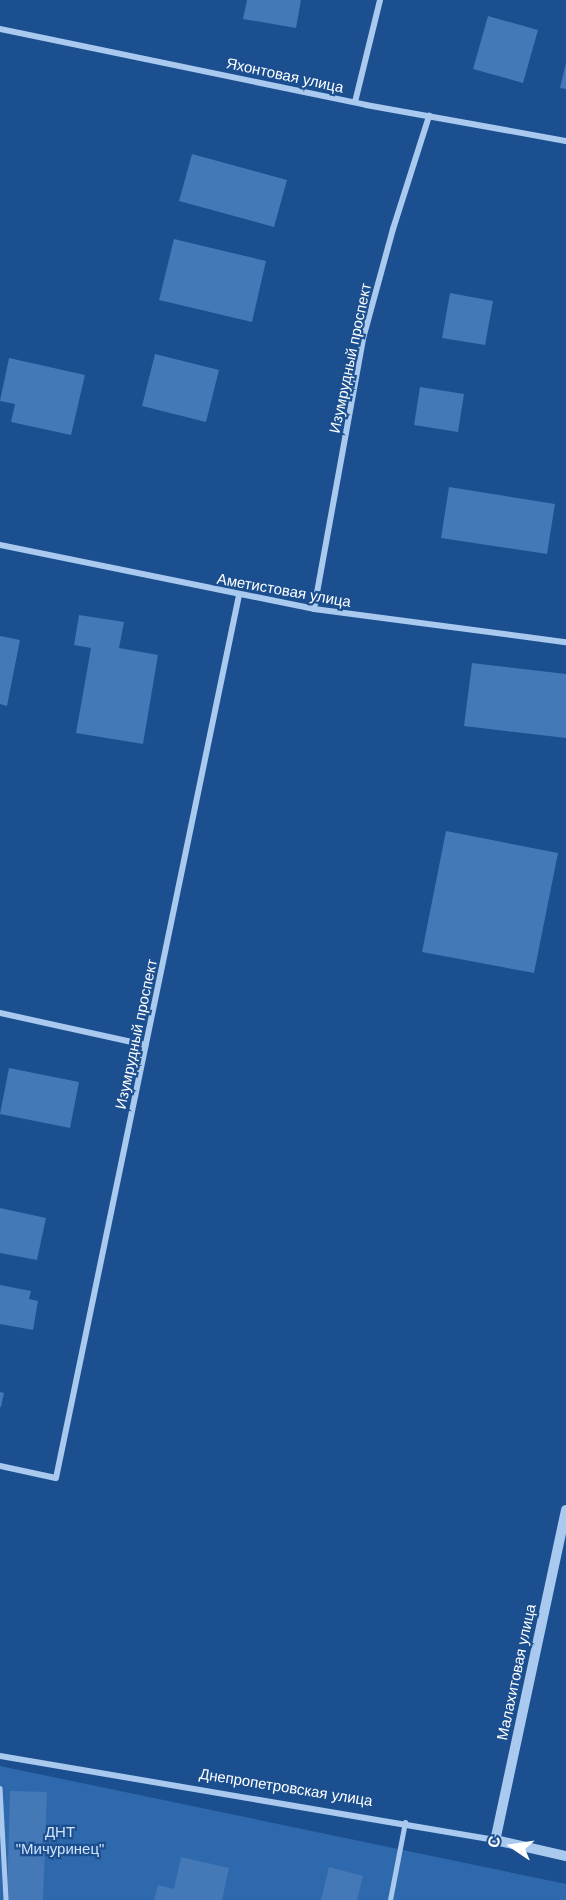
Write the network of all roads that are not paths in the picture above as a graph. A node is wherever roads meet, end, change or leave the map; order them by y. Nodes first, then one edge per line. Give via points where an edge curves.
1 (380, 0) edge
2 (0, 29) edge
3 (355, 102) junction
4 (429, 116) junction
5 (566, 141) edge
6 (0, 545) edge
7 (239, 595) junction
8 (314, 609) junction
9 (566, 642) edge
10 (0, 1013) edge
11 (146, 1045) junction
12 (0, 1466) edge
13 (566, 1510) edge
14 (0, 1756) edge
15 (0, 1788) edge
16 (405, 1822) junction
17 (495, 1840) junction
18 (566, 1856) edge
19 (6, 1900) edge
20 (390, 1900) edge

1 - 3 street
2 - 3 street, Яхонтовая улица
3 - 4 street, Яхонтовая улица
4 - 5 street, Яхонтовая улица
4 - 8 street, Изумрудный проспект via 364,335
6 - 7 street, Аметистовая улица
7 - 8 street, Аметистовая улица
7 - 11 street, Изумрудный проспект
8 - 9 street, Аметистовая улица
10 - 11 street
11 - 12 street, Изумрудный проспект via 56,1478
13 - 17 street, Малахитовая улица
14 - 16 street, Днепропетровская улица
15 - 19 lane
16 - 17 street, Днепропетровская улица
16 - 20 lane
17 - 18 street, Днепропетровская улица

